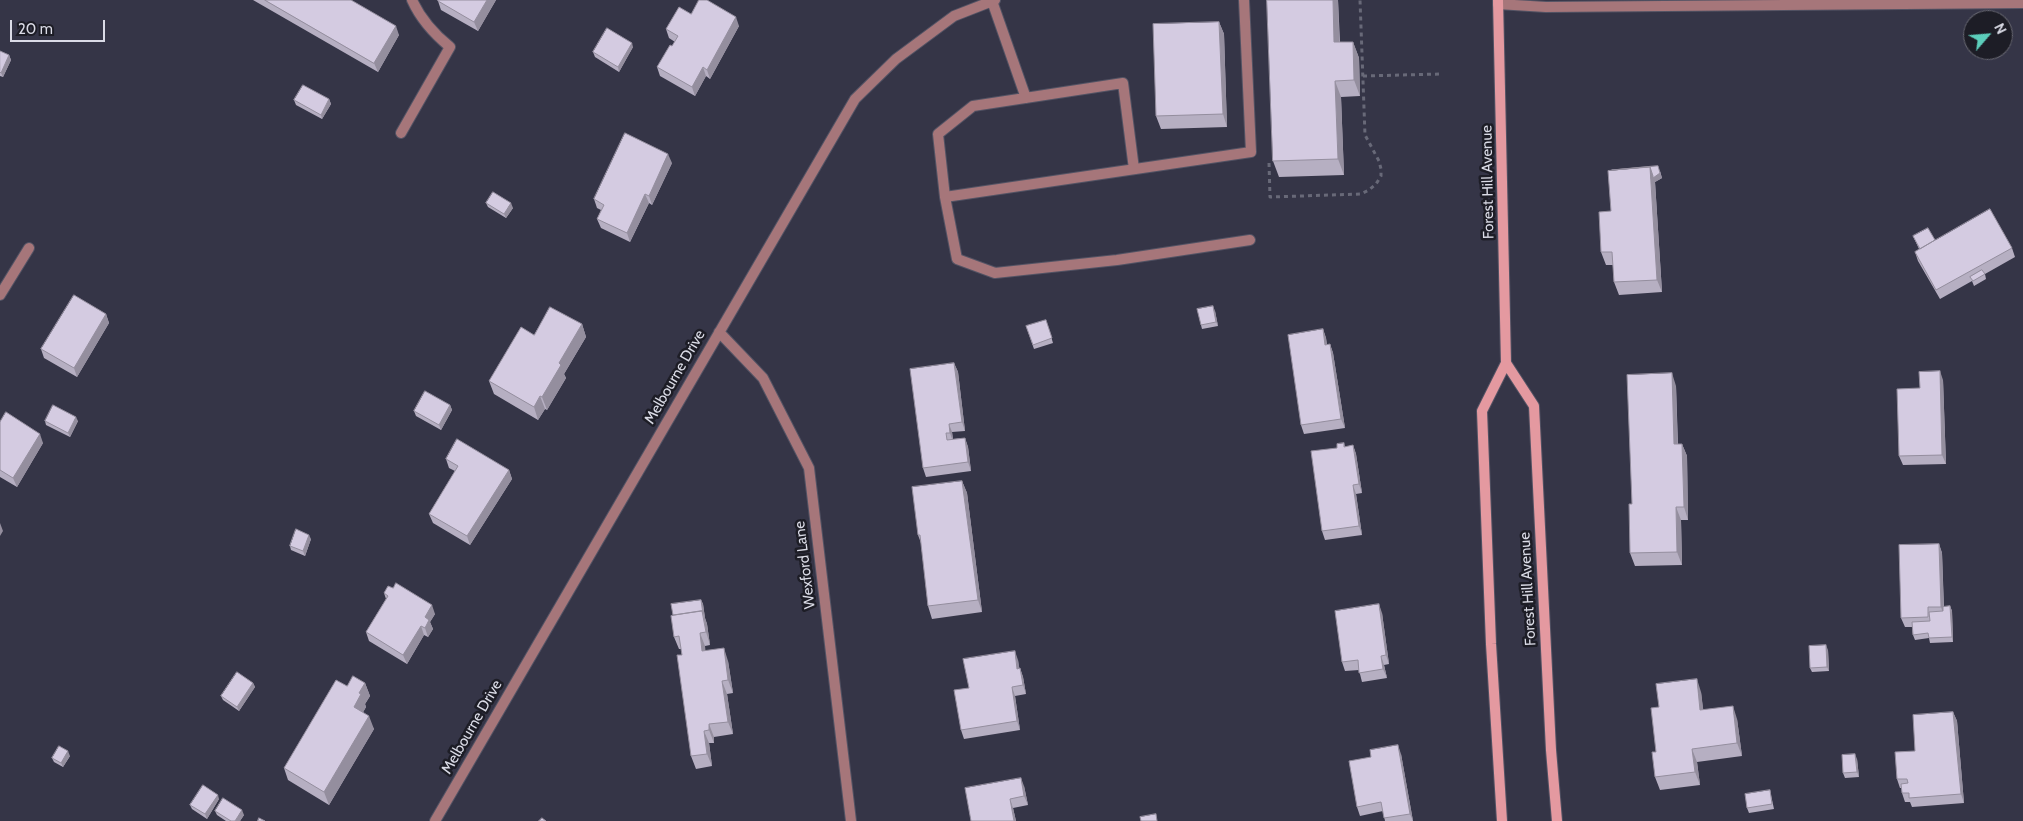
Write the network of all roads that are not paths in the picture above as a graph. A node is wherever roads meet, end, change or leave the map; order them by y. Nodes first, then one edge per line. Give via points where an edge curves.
1 (412, 0) edge
2 (1244, 0) edge
3 (994, 1) edge
4 (1498, 2) edge
5 (2023, 3) edge
6 (1026, 98) junction
7 (401, 133) dead end
8 (1134, 169) junction
9 (945, 197) junction
10 (1250, 240) dead end
11 (30, 248) dead end
12 (0, 295) edge
13 (719, 332) junction
14 (1506, 363) junction
15 (435, 821) edge
16 (851, 821) edge
17 (1502, 821) edge
18 (1557, 821) edge

1 - 7 street via 432,32 450,47
2 - 8 street via 1251,152
3 - 6 street
3 - 13 street, Melbourne Drive via 954,16 896,59 855,99
4 - 5 street via 1546,7
4 - 14 main road, Forest Hill Avenue
6 - 8 street via 1123,83
6 - 9 street via 973,106 938,134
8 - 9 street
9 - 10 street via 957,258 995,273 1117,260
11 - 12 street
13 - 15 street, Melbourne Drive
13 - 16 street, Wexford Lane via 763,378 809,468
14 - 17 main road, Forest Hill Avenue via 1482,411
14 - 18 main road, Forest Hill Avenue via 1534,406

